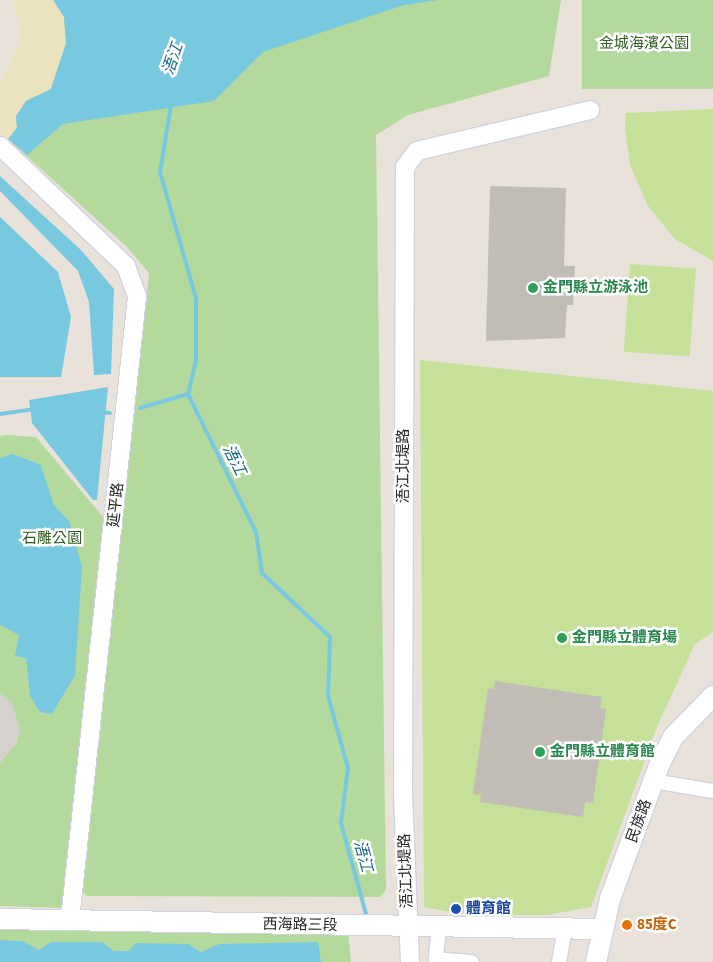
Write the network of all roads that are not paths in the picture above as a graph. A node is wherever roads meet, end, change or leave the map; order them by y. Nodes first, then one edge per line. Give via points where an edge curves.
1 (590, 110) dead end
2 (0, 146) edge
3 (713, 696) edge
4 (653, 781) junction
5 (713, 791) edge
6 (0, 919) edge
7 (70, 920) junction
8 (407, 927) junction
9 (438, 928) junction
10 (565, 928) junction
11 (601, 929) junction
12 (410, 962) edge
13 (472, 962) edge
14 (559, 962) edge
15 (596, 962) edge

1 - 8 street, 浯江北堤路 via 417,151 405,167 403,793
2 - 7 street, 延平路 via 126,266 137,297
3 - 4 main road, 民族路 via 674,736
4 - 5 street
4 - 11 main road, 民族路
6 - 7 main road, 西海路三段
7 - 8 main road, 西海路三段
8 - 9 main road, 西海路三段
8 - 12 street, 浯江北堤路
9 - 10 main road, 西海路三段
9 - 13 street via 436,959
10 - 11 main road, 西海路三段
10 - 14 street
11 - 15 main road, 民族路

